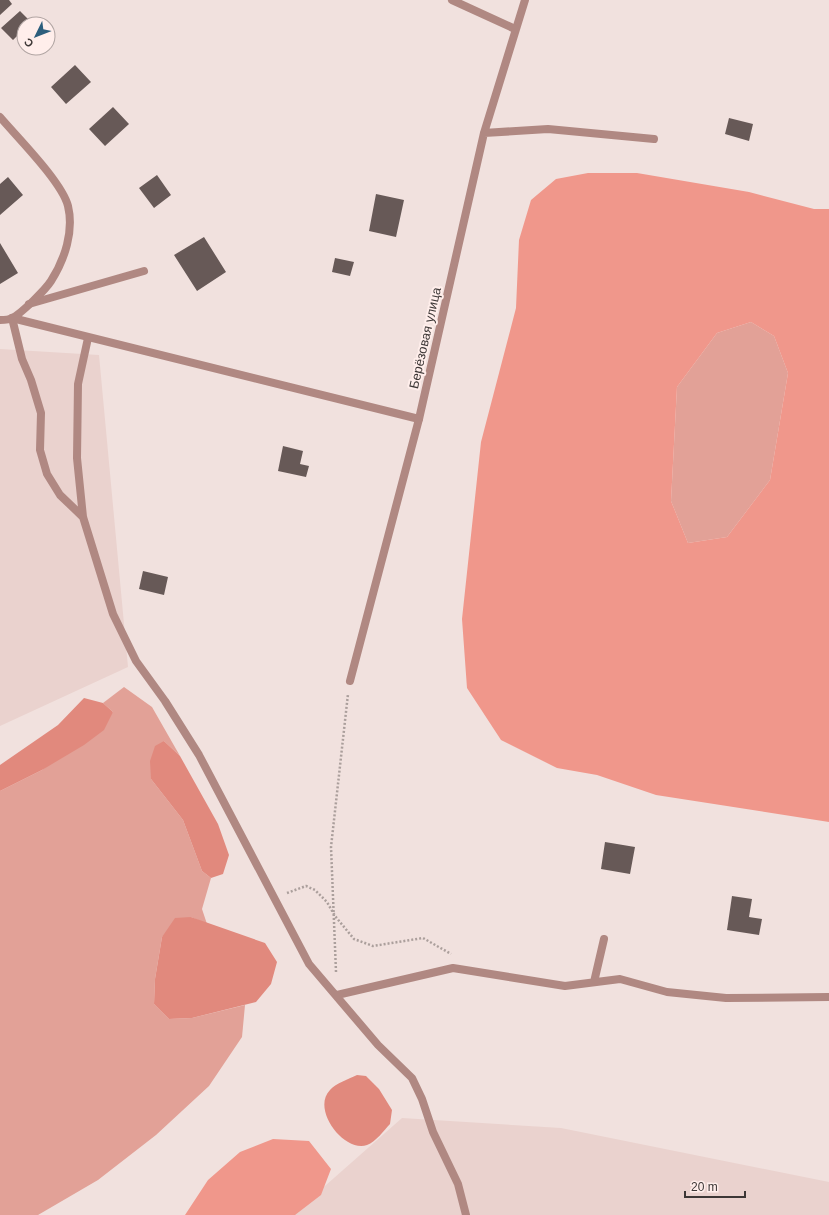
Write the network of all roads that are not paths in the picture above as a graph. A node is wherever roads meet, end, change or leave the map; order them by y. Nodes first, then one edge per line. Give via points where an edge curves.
1 (452, 0) edge
2 (525, 0) edge
3 (515, 28) junction
4 (0, 117) edge
5 (484, 133) junction
6 (654, 139) dead end
7 (144, 271) dead end
8 (28, 304) junction
9 (12, 318) junction
10 (0, 320) edge
11 (88, 338) junction
12 (419, 419) junction
13 (83, 517) junction
14 (350, 681) road end
15 (604, 939) dead end
16 (594, 982) junction
17 (336, 995) junction
18 (829, 997) edge
19 (466, 1215) edge

1 - 3 street
2 - 3 street, Берёзовая улица
3 - 5 street, Берёзовая улица
4 - 8 street via 58,186 68,205 71,227 66,250 46,289
5 - 6 street via 548,129
5 - 12 street, Берёзовая улица
7 - 8 street
8 - 9 street
9 - 10 street
9 - 11 street
9 - 13 street via 22,359 41,413 40,450 47,474 60,495
11 - 12 street
11 - 13 street via 78,384 77,409 77,458
12 - 14 street, Берёзовая улица
13 - 17 street via 113,614 136,661 199,755 309,964
15 - 16 street
16 - 17 street via 565,986 453,968
16 - 18 street via 620,979 667,992 726,998
17 - 19 street via 378,1045 412,1078 433,1132 458,1184

